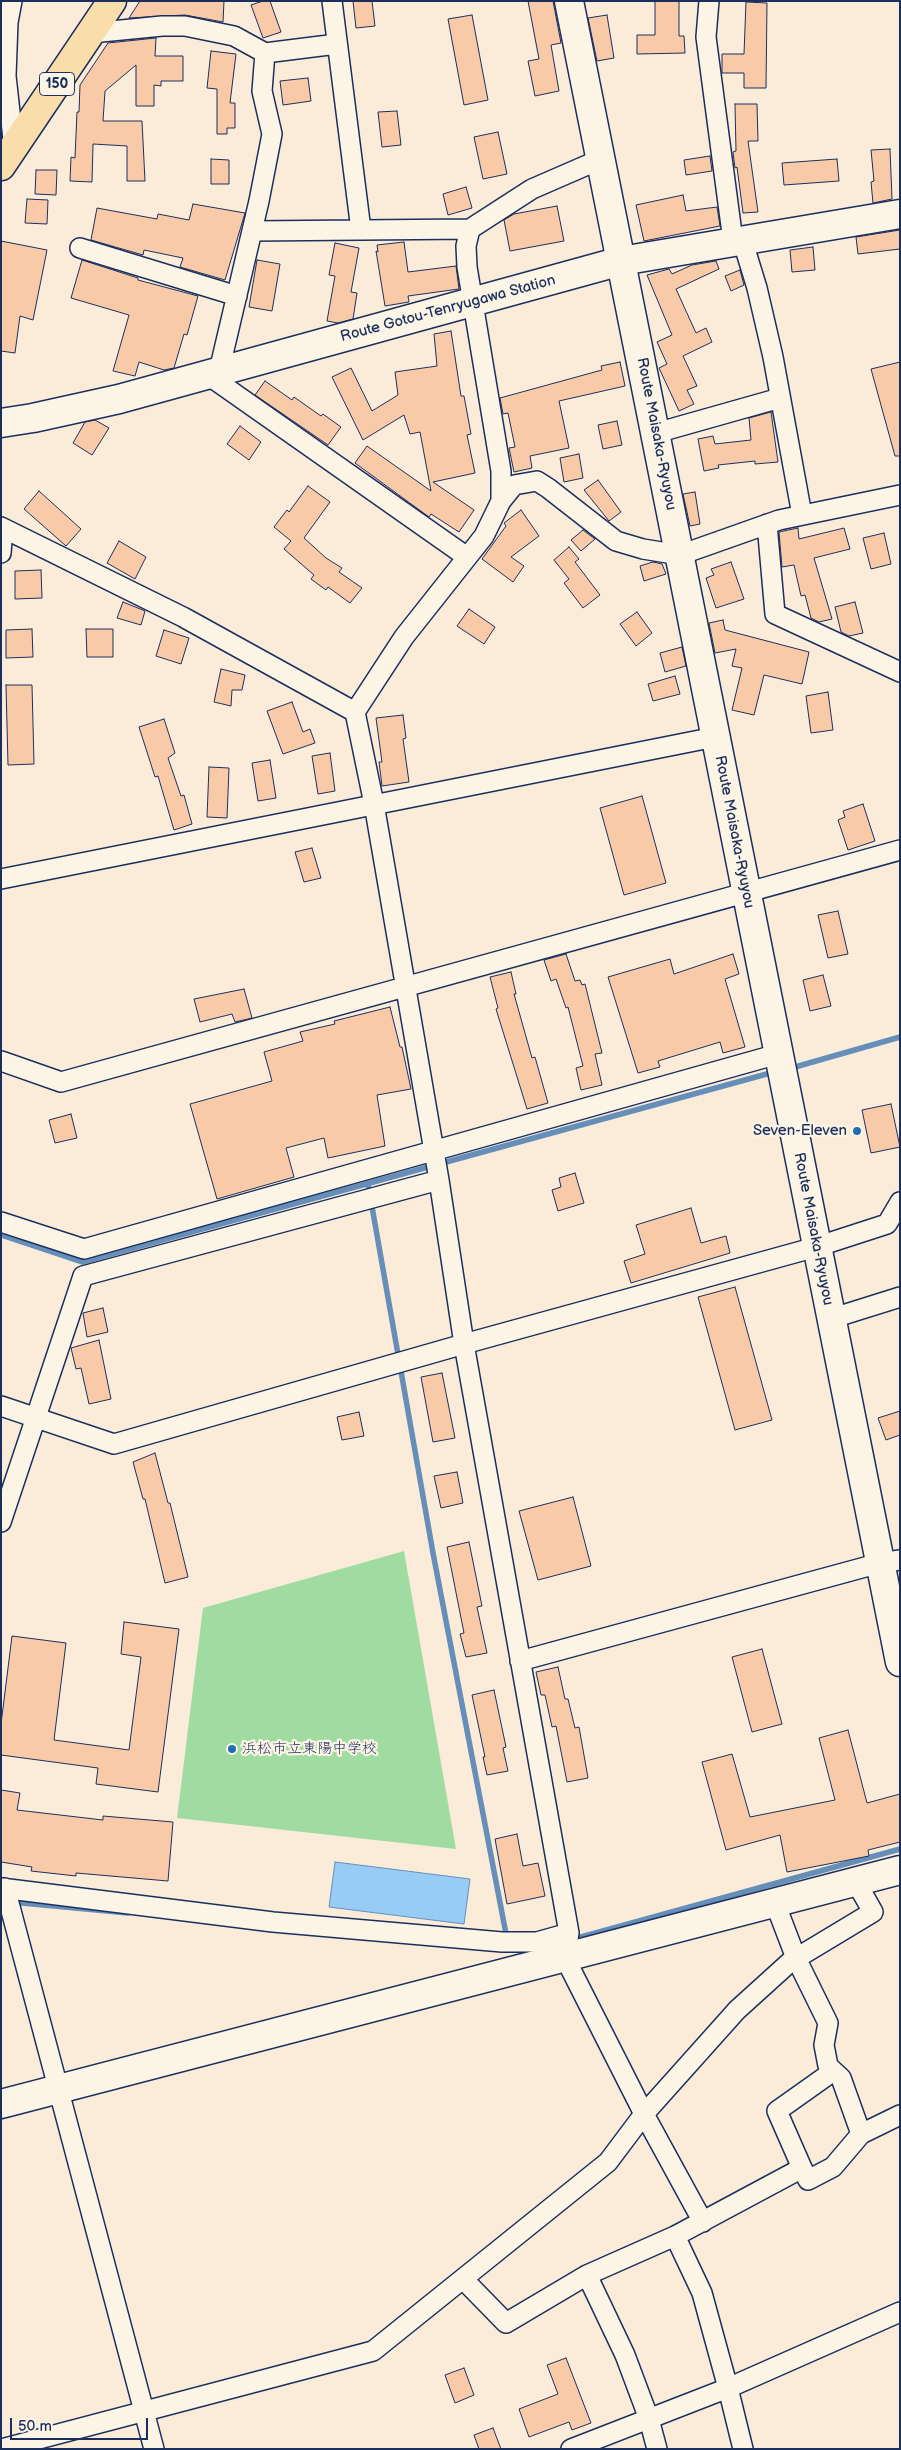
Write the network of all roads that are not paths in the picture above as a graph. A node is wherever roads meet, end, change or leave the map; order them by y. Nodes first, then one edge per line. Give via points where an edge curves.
1 (12, 1) edge
2 (112, 1) edge
3 (332, 1) edge
4 (569, 1) edge
5 (709, 1) edge
6 (90, 33) junction
7 (337, 44) junction
8 (266, 53) junction
9 (8, 157) edge
10 (601, 159) junction
11 (900, 214) edge
12 (470, 229) junction
13 (361, 230) junction
14 (252, 231) junction
15 (738, 240) junction
16 (80, 248) dead end
17 (621, 261) junction
18 (237, 296) junction
19 (473, 302) junction
20 (214, 373) junction
21 (780, 398) junction
22 (1, 422) edge
23 (656, 433) junction
24 (900, 495) edge
25 (501, 501) junction
26 (802, 515) junction
27 (768, 524) junction
28 (2, 528) edge
29 (1, 553) edge
30 (680, 555) junction
31 (467, 557) junction
32 (900, 672) edge
33 (355, 712) junction
34 (715, 737) junction
35 (374, 804) junction
36 (900, 850) edge
37 (1, 878) edge
38 (745, 892) junction
39 (404, 988) junction
40 (777, 1053) junction
41 (1, 1061) edge
42 (433, 1150) junction
43 (439, 1180) junction
44 (900, 1202) edge
45 (1, 1222) edge
46 (816, 1247) junction
47 (900, 1297) edge
48 (830, 1319) junction
49 (464, 1344) junction
50 (1, 1406) edge
51 (36, 1418) junction
52 (1, 1522) edge
53 (890, 1562) edge
54 (520, 1661) junction
55 (900, 1662) edge
56 (900, 1870) edge
57 (856, 1882) junction
58 (3, 1888) edge
59 (775, 1903) junction
60 (567, 1946) junction
61 (796, 1958) junction
62 (832, 2072) junction
63 (59, 2088) junction
64 (1, 2104) edge
65 (644, 2114) junction
66 (900, 2116) edge
67 (861, 2134) junction
68 (802, 2168) junction
69 (703, 2222) junction
70 (675, 2236) junction
71 (587, 2275) junction
72 (463, 2279) junction
73 (900, 2312) edge
74 (728, 2388) junction
75 (145, 2411) junction
76 (649, 2419) junction
77 (1, 2449) edge
78 (154, 2449) edge
79 (571, 2449) edge
80 (657, 2449) edge
81 (742, 2449) edge

1 - 9 street via 6,76
2 - 6 highway, 150
3 - 7 street
4 - 10 main road, Route Maisaka-Ryuyou
5 - 15 street via 706,37
6 - 8 street via 185,26 234,36
6 - 9 highway, 150
7 - 8 street
7 - 13 street
8 - 14 street via 262,90 272,134
10 - 12 street via 532,189
10 - 17 main road, Route Maisaka-Ryuyou
11 - 15 main road, Route Gotou-Tenryugawa Station
12 - 13 street
12 - 19 street via 466,246
13 - 14 street
14 - 18 street
15 - 17 main road, Route Gotou-Tenryugawa Station
15 - 21 street via 757,288
16 - 18 street
17 - 19 main road, Route Gotou-Tenryugawa Station
17 - 23 main road, Route Maisaka-Ryuyou
18 - 20 street
19 - 20 main road, Route Gotou-Tenryugawa Station
19 - 25 street via 501,471
20 - 22 main road, Route Gotou-Tenryugawa Station via 119,399
20 - 31 street
21 - 23 street
21 - 26 street
23 - 30 main road, Route Maisaka-Ryuyou
24 - 26 street
25 - 30 street via 514,485 537,482 616,542
25 - 31 street via 484,536
26 - 27 street
27 - 30 street
27 - 32 street via 775,614
28 - 29 street
28 - 33 street via 183,616
30 - 34 main road, Route Maisaka-Ryuyou
31 - 33 street via 404,637
33 - 35 street
34 - 35 street
34 - 38 main road, Route Maisaka-Ryuyou
35 - 37 street
35 - 39 street
36 - 38 street
38 - 39 street
38 - 40 main road, Route Maisaka-Ryuyou
39 - 41 street via 61,1082
39 - 42 street
40 - 42 street
40 - 46 main road, Route Maisaka-Ryuyou
42 - 43 street
42 - 45 street via 84,1249
43 - 49 street
43 - 51 street via 83,1276
44 - 46 street via 887,1224
46 - 48 main road, Route Maisaka-Ryuyou
46 - 49 street
47 - 48 street
48 - 53 main road, Route Maisaka-Ryuyou
49 - 51 street via 114,1444
49 - 54 street
50 - 51 street
51 - 52 street
53 - 54 street
53 - 55 main road, Route Maisaka-Ryuyou
54 - 60 street
56 - 57 main road
57 - 59 main road
57 - 61 street via 873,1912
58 - 60 street via 273,1922
58 - 63 street
59 - 60 main road
59 - 61 street
60 - 63 main road
60 - 65 street
61 - 62 street via 828,2023 824,2045
61 - 65 street via 737,2010
62 - 67 street via 841,2078
62 - 68 street via 776,2111
63 - 64 main road
63 - 75 street
65 - 69 street
65 - 72 street via 608,2162
66 - 67 street
67 - 68 street via 833,2167 808,2180
68 - 69 street
69 - 70 street
70 - 71 street
70 - 74 street via 702,2293
71 - 72 street via 506,2324
71 - 76 street via 625,2355
72 - 75 street via 373,2351
73 - 74 street
74 - 76 street
74 - 81 street
75 - 77 street
75 - 78 street
76 - 79 street
76 - 80 street

